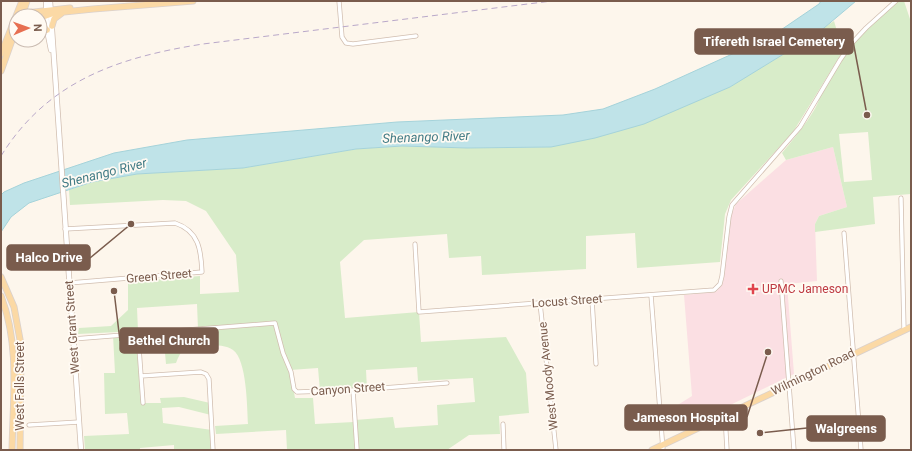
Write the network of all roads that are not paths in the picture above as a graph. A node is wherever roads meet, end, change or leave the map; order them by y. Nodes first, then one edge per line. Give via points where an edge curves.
1 (46, 1) edge
2 (50, 1) edge
3 (186, 1) edge
4 (193, 1) edge
5 (339, 1) edge
6 (896, 1) edge
7 (134, 3) edge
8 (93, 9) junction
9 (49, 12) junction
10 (64, 12) junction
11 (50, 28) junction
12 (416, 36) dead end
13 (8, 39) edge
14 (10, 48) edge
15 (12, 48) edge
16 (1, 54) edge
17 (6, 60) junction
18 (1, 71) edge
19 (901, 198) dead end
20 (65, 229) junction
21 (844, 233) dead end
22 (415, 244) dead end
23 (1, 277) edge
24 (781, 281) dead end
25 (69, 283) junction
26 (651, 295) junction
27 (1, 296) edge
28 (592, 300) junction
29 (540, 303) junction
30 (911, 326) edge
31 (904, 330) junction
32 (138, 334) junction
33 (73, 339) junction
34 (854, 352) junction
35 (596, 364) dead end
36 (141, 376) junction
37 (447, 383) dead end
38 (790, 384) junction
39 (353, 390) junction
40 (143, 403) dead end
41 (725, 414) junction
42 (79, 422) junction
43 (503, 424) dead end
44 (29, 425) dead end
45 (663, 447) edge
46 (12, 450) edge
47 (20, 450) edge
48 (81, 450) edge
49 (213, 450) edge
50 (357, 450) edge
51 (504, 450) edge
52 (556, 450) edge
53 (652, 450) edge
54 (728, 450) edge
55 (794, 450) edge
56 (861, 450) edge

1 - 9 street, West Grant Street
2 - 9 street, West Grant Street
3 - 4 main road
3 - 7 main road
5 - 12 street via 342,37 346,43
6 - 26 street, Locust Street via 852,43 800,127 732,205 720,284 712,291
7 - 8 main road
8 - 9 main road
8 - 10 main road
9 - 10 main road
9 - 11 street, West Grant Street
10 - 11 main road via 57,16
11 - 20 street, West Grant Street
13 - 16 main road
14 - 17 main road
15 - 17 main road
17 - 18 main road
19 - 31 street
20 - 25 street, West Grant Street
20 - 25 street, Green Street via 175,223 186,228 197,240 201,252 202,272
21 - 34 street
22 - 29 street, Locust Street via 419,312
23 - 47 main road, West Falls Street via 14,307 21,345
24 - 38 street
25 - 33 street, West Grant Street
26 - 28 street, Locust Street
26 - 45 street
27 - 46 main road, West Falls Street via 13,341
28 - 29 street, Locust Street
28 - 35 street
29 - 52 street, West Moody Avenue
30 - 31 main road, Wilmington Road
31 - 34 main road, Wilmington Road
32 - 33 street
32 - 36 street
32 - 39 street, Canyon Street via 275,323 295,390
33 - 42 street, West Grant Street
34 - 38 main road, Wilmington Road
34 - 56 street
36 - 40 street
36 - 49 street via 201,372 206,374 209,379
37 - 39 street, Canyon Street
38 - 41 main road, Wilmington Road
38 - 55 street
39 - 50 street
41 - 45 main road, Wilmington Road
41 - 54 street
42 - 44 street
42 - 48 street, West Grant Street
43 - 51 street
45 - 53 main road, Wilmington Road

